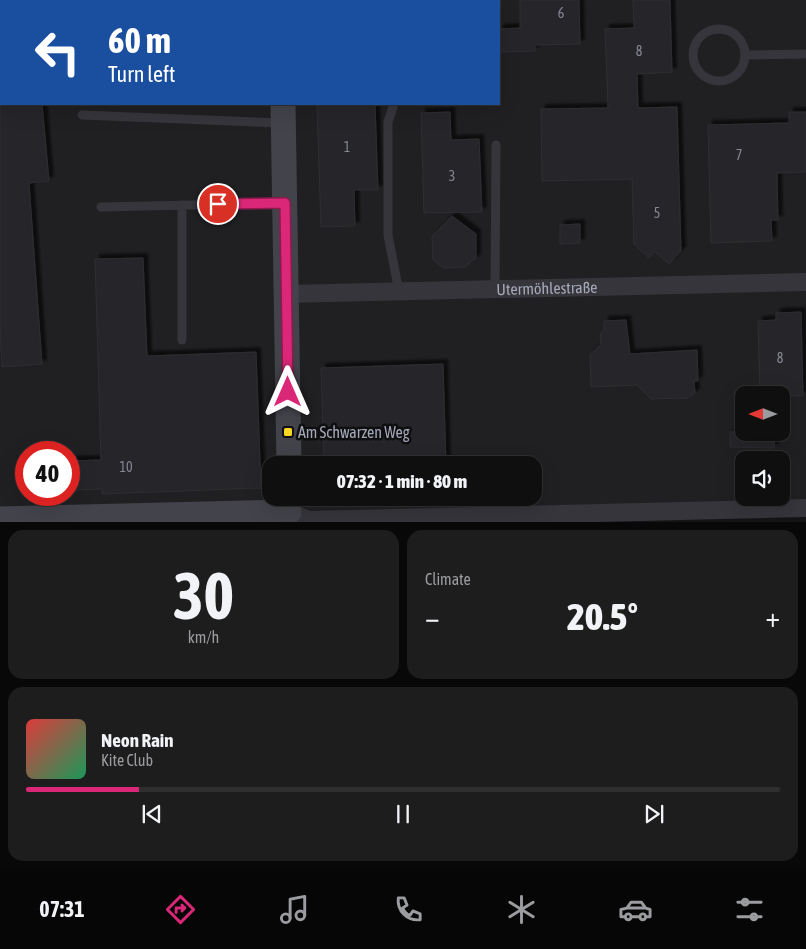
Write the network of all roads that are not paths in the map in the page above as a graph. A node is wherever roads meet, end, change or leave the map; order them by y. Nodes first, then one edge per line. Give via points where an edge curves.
1 (806, 54) edge
2 (746, 55) junction
3 (394, 105) edge
4 (284, 113) edge
5 (82, 115) dead end
6 (496, 145) dead end
7 (285, 203) junction
8 (182, 205) junction
9 (101, 206) dead end
10 (806, 282) edge
11 (495, 289) junction
12 (399, 292) junction
13 (287, 294) junction
14 (182, 340) dead end
15 (288, 456) edge
16 (806, 508) edge
17 (289, 510) edge
18 (178, 519) edge
19 (0, 520) edge

1 - 2 lane
2 - 2 lane via 738,74 720,82 701,74 693,56 701,37 719,29 738,36
3 - 12 lane via 388,122 388,235
4 - 5 lane
4 - 7 street
6 - 11 lane
7 - 8 lane
7 - 13 street
8 - 9 lane
8 - 14 lane
10 - 11 street, Utermöhlestraße
11 - 12 street, Utermöhlestraße
12 - 13 street, Utermöhlestraße
13 - 15 street
16 - 17 street via 309,520
17 - 18 street
18 - 19 street

